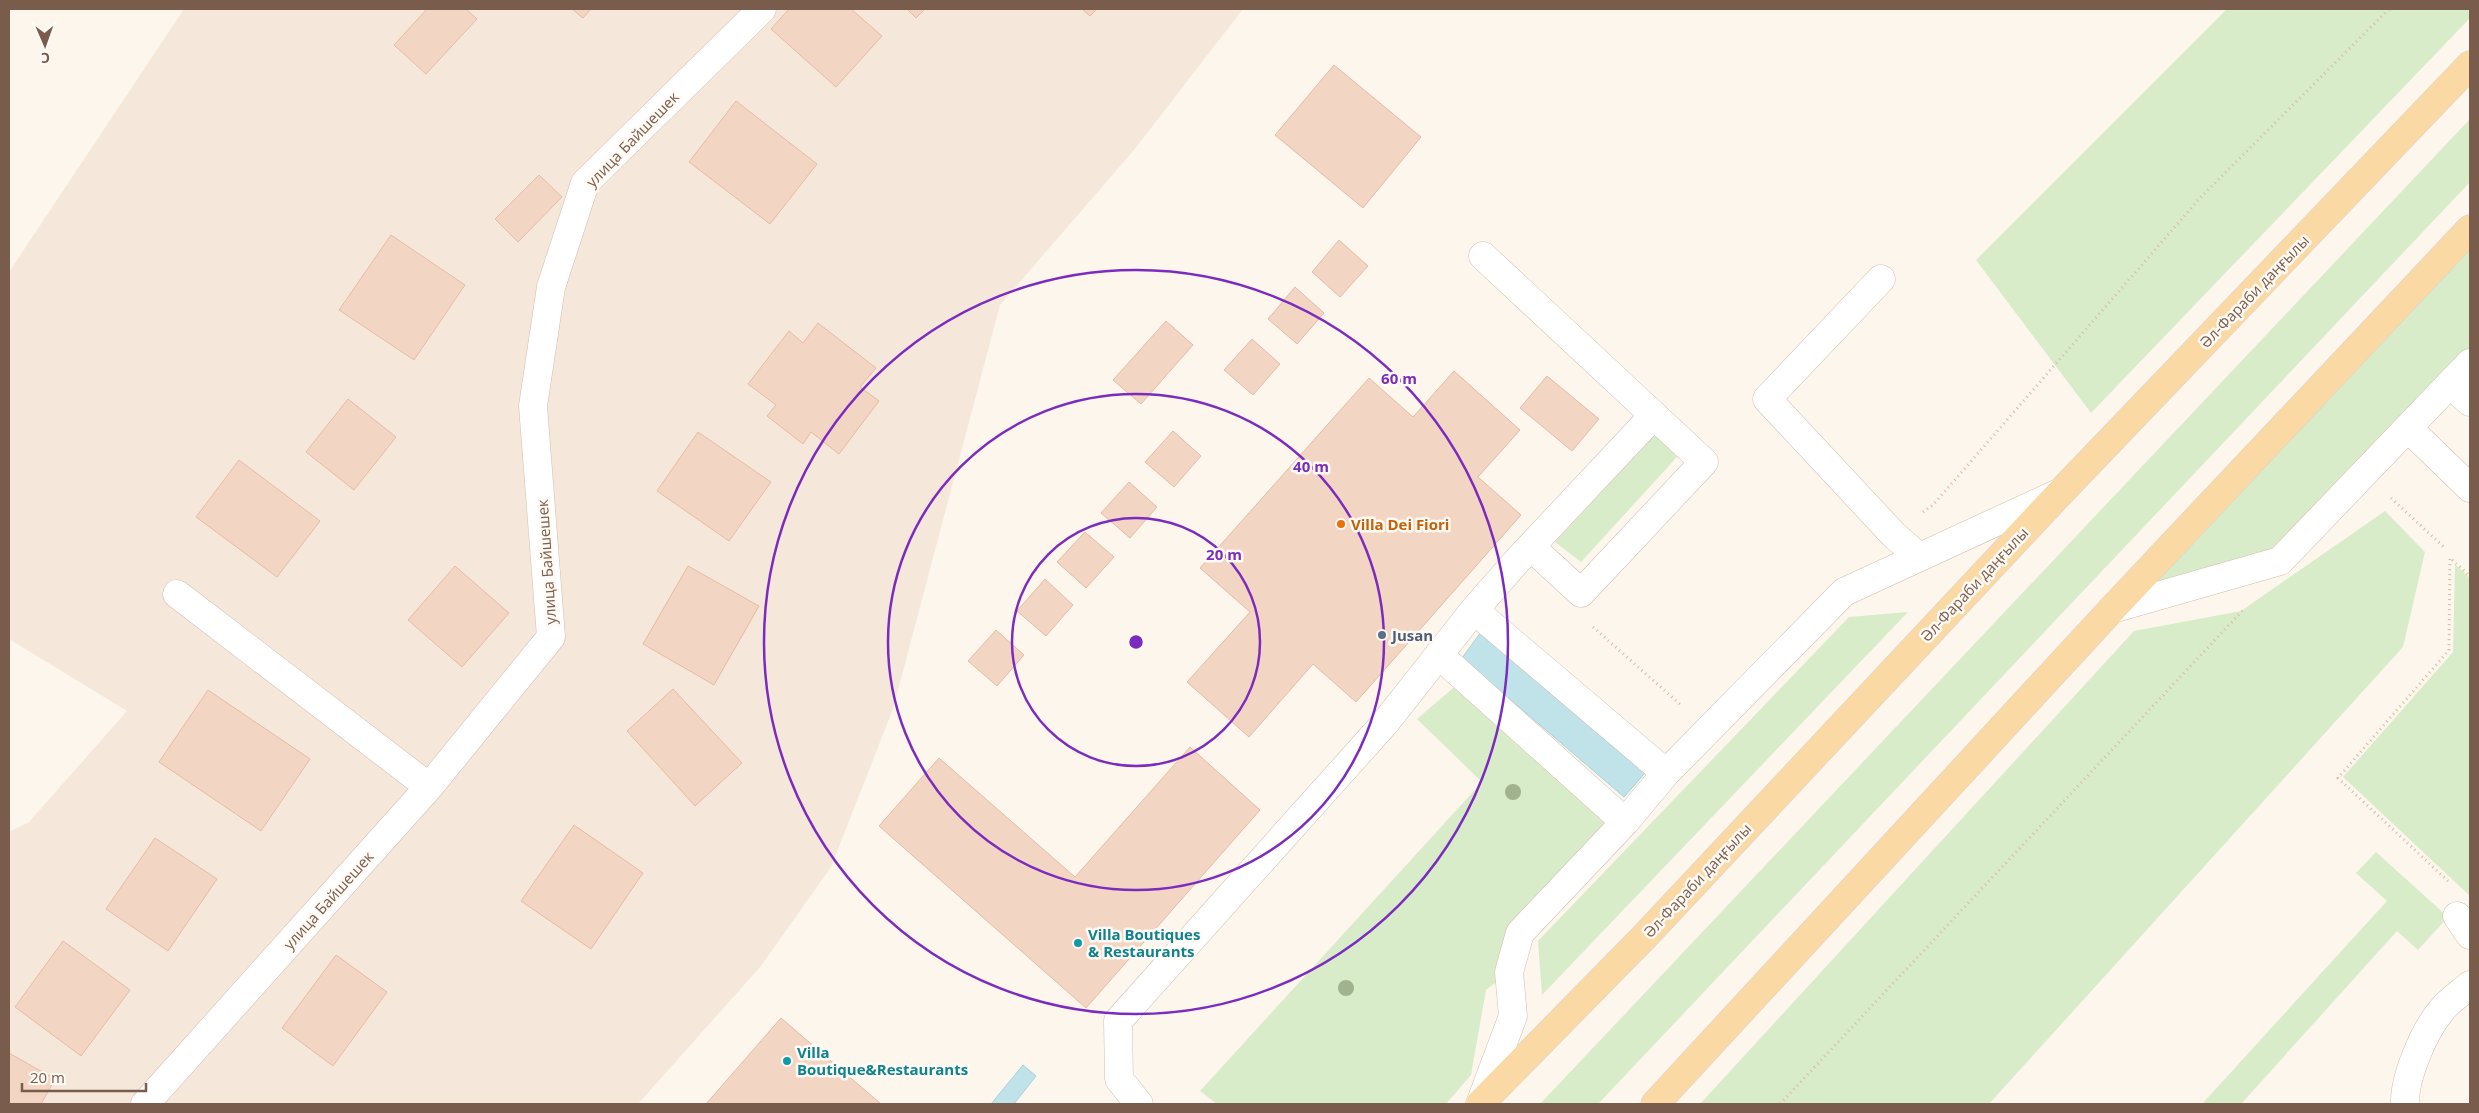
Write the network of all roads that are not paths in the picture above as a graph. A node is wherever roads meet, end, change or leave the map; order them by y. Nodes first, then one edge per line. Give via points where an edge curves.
1 (762, 9) edge
2 (2470, 65) edge
3 (2470, 229) edge
4 (1483, 256) dead end
5 (1881, 279) dead end
6 (2470, 363) edge
7 (2460, 393) edge
8 (1654, 416) junction
9 (2408, 428) junction
10 (2470, 488) edge
11 (2061, 492) junction
12 (1531, 546) junction
13 (1920, 557) junction
14 (178, 594) dead end
15 (2112, 609) junction
16 (1474, 610) junction
17 (1438, 654) junction
18 (1666, 773) junction
19 (429, 787) junction
20 (1625, 822) junction
21 (2470, 985) edge
22 (145, 1104) edge
23 (1139, 1104) edge
24 (1480, 1104) edge
25 (1655, 1104) edge
26 (2405, 1104) edge

1 - 19 street, улица Байшешек via 585,183 551,287 533,406 551,637
2 - 11 main road, Әл-Фараби даңғылы
3 - 15 main road
4 - 8 street
5 - 13 street via 1767,399 1893,534
6 - 7 street
7 - 9 street
8 - 12 street
8 - 12 street via 1704,462 1602,571 1581,593
9 - 10 street
9 - 15 street via 2280,561
11 - 13 street
11 - 24 main road, Әл-Фараби даңғылы via 1646,935
12 - 16 street
13 - 18 street via 1844,592
14 - 19 street
15 - 25 main road
16 - 17 street
16 - 18 street
17 - 20 street
17 - 23 street via 1386,723 1118,1020 1119,1079
18 - 20 street
19 - 22 street, улица Байшешек
20 - 24 street via 1520,933 1509,972 1513,1016
21 - 26 street via 2441,1010 2415,1056 2404,1095

